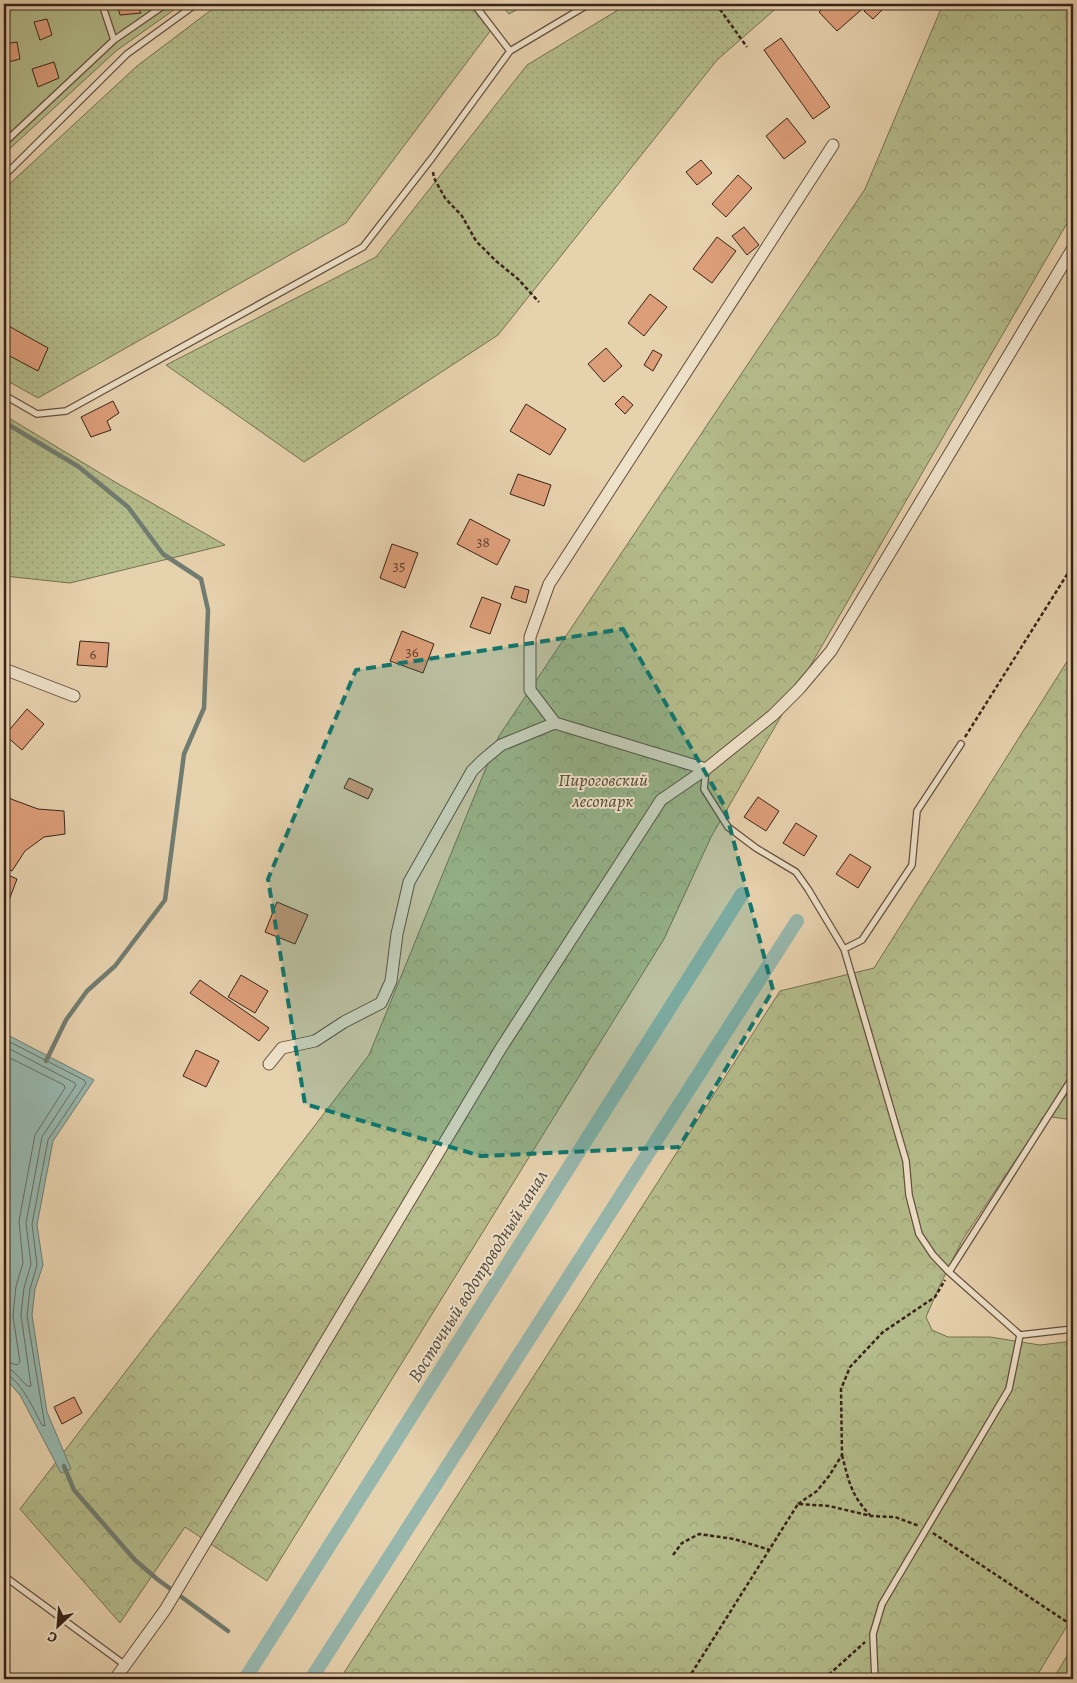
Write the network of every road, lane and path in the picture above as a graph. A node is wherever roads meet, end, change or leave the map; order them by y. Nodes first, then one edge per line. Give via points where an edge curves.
1 (102, 4) edge
2 (166, 4) edge
3 (196, 4) edge
4 (474, 4) edge
5 (589, 4) edge
6 (716, 4) edge
7 (114, 40) junction
8 (747, 47) dead end
9 (510, 51) junction
10 (4, 143) edge
11 (833, 145) dead end
12 (432, 158) junction
13 (4, 176) edge
14 (1073, 248) edge
15 (539, 302) dead end
16 (4, 395) edge
17 (1073, 564) edge
18 (4, 669) edge
19 (74, 696) dead end
20 (555, 723) junction
21 (960, 744) joint
22 (706, 769) junction
23 (844, 949) junction
24 (269, 1064) dead end
25 (1073, 1077) edge
26 (949, 1272) junction
27 (1073, 1329) edge
28 (1020, 1335) junction
29 (842, 1455) junction
30 (798, 1504) junction
31 (871, 1516) junction
32 (927, 1529) junction
33 (770, 1550) junction
34 (673, 1555) dead end
35 (4, 1576) edge
36 (1073, 1626) edge
37 (873, 1634) junction
38 (124, 1665) junction
39 (115, 1679) edge
40 (688, 1679) edge
41 (824, 1679) edge
42 (875, 1679) edge

1 - 7 lane
2 - 7 lane
3 - 13 lane via 126,54
4 - 9 lane
5 - 9 lane
6 - 8 path
7 - 10 lane
9 - 12 lane
11 - 20 street via 549,584 530,637 530,690
12 - 15 path via 434,178 476,241
12 - 16 lane via 363,247 66,412 36,414
14 - 22 street via 831,650 773,715
17 - 21 path
18 - 19 street
20 - 22 street
20 - 24 street via 501,744 472,771 409,882 397,934 391,981 381,1003 316,1041 282,1048
21 - 23 lane via 917,811 912,865 862,940
22 - 23 lane via 704,789 728,827 796,872
22 - 38 street via 661,800 501,1048 165,1610
23 - 26 lane via 906,1161 909,1195 919,1234 932,1255
25 - 26 lane
26 - 28 lane
26 - 29 path via 935,1297 883,1332 850,1367 841,1390
27 - 28 lane
28 - 32 lane via 1009,1389
29 - 30 path via 816,1491
29 - 31 path via 850,1486 858,1502
30 - 31 path via 829,1506
30 - 33 path
31 - 32 path via 894,1517
32 - 36 path
32 - 37 lane via 882,1604
33 - 34 path via 699,1534 682,1543
33 - 40 path
35 - 38 lane
37 - 41 path
37 - 42 lane
38 - 39 street

